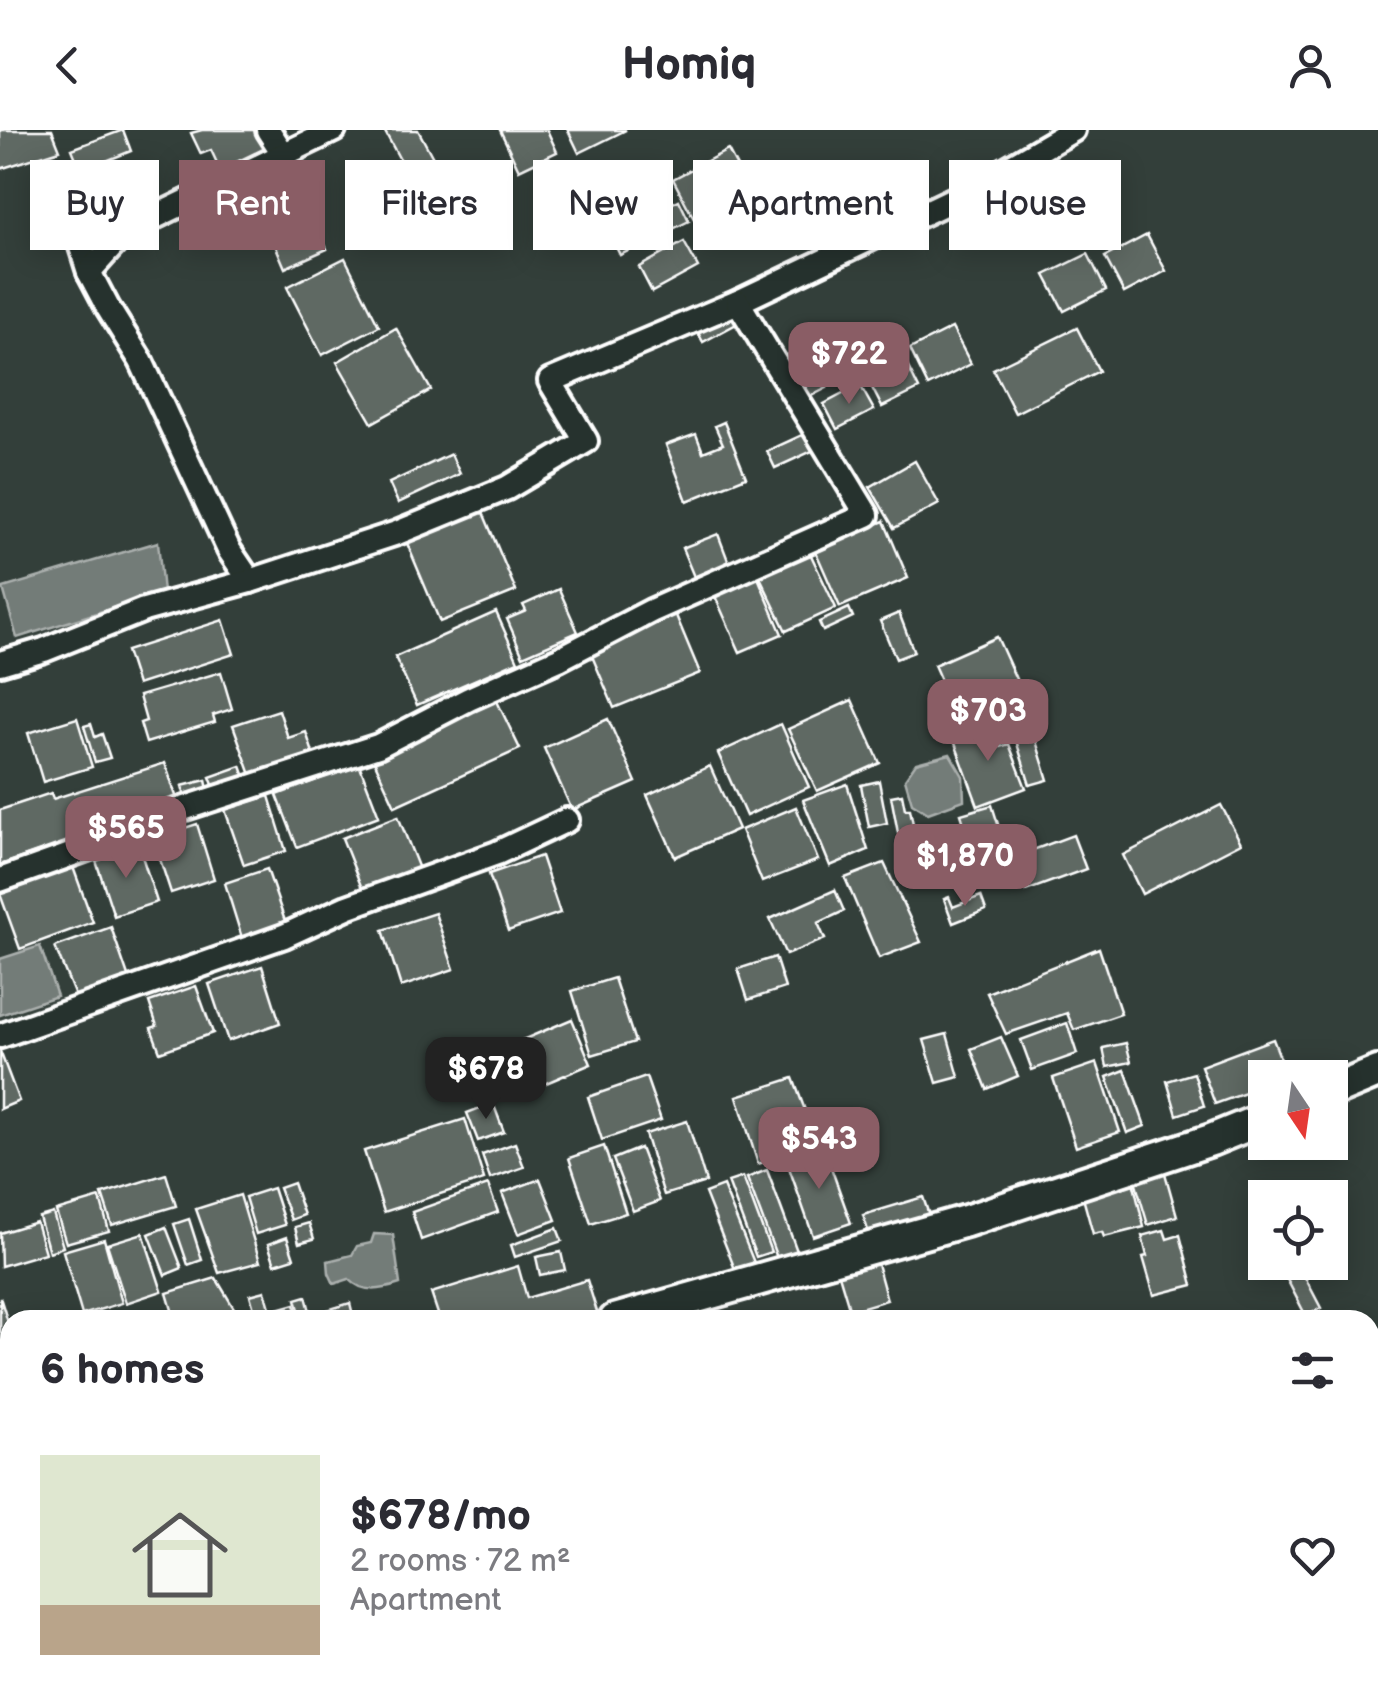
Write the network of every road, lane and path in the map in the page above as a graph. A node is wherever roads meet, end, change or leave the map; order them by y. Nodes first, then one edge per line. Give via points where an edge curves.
1 (268, 130) edge
2 (334, 130) edge
3 (1073, 130) edge
4 (284, 155) junction
5 (83, 250) edge
6 (90, 272) junction
7 (738, 302) junction
8 (250, 580) junction
9 (0, 664) edge
10 (567, 820) dead end
11 (0, 880) edge
12 (0, 1036) edge
13 (1378, 1072) edge
14 (1348, 1084) edge
15 (1248, 1125) edge
16 (650, 1310) edge

1 - 4 street
2 - 4 street
3 - 7 street via 960,196
4 - 6 street via 126,232
5 - 6 street
6 - 8 street via 142,360 229,550
7 - 8 street via 550,382 586,441 507,488 397,533
7 - 11 street via 866,515 652,610 378,746 167,814
8 - 9 street via 144,610
10 - 12 street via 284,936
13 - 14 street
15 - 16 street via 966,1221

